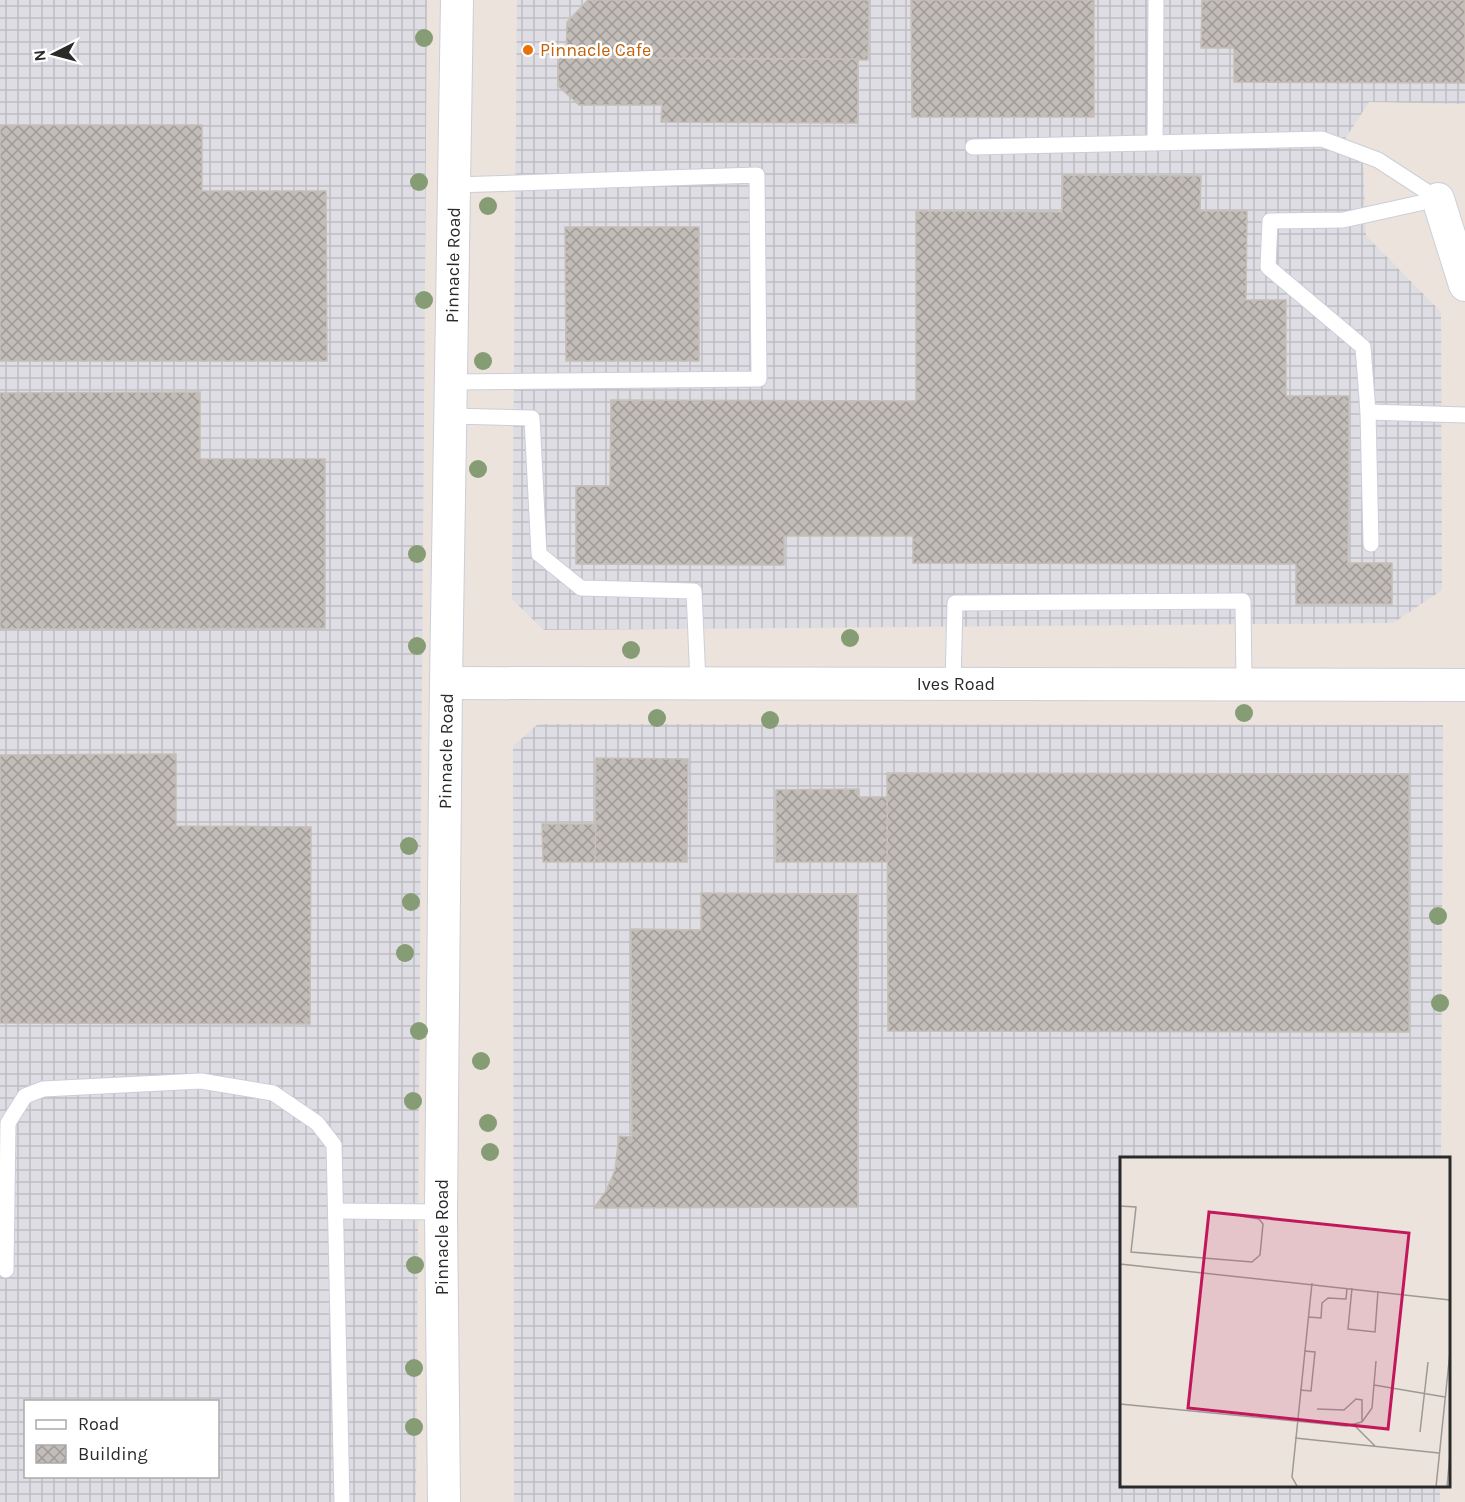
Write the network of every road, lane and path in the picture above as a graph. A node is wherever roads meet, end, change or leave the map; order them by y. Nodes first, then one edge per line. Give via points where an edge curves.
1 (457, 0) edge
2 (1156, 0) edge
3 (1155, 143) junction
4 (973, 147) dead end
5 (454, 185) junction
6 (1438, 199) junction
7 (1463, 269) edge
8 (451, 382) junction
9 (1368, 412) junction
10 (1465, 415) edge
11 (451, 417) junction
12 (1371, 544) dead end
13 (446, 683) junction
14 (698, 683) junction
15 (953, 684) junction
16 (1244, 685) junction
17 (1465, 685) edge
18 (336, 1211) junction
19 (441, 1212) junction
20 (6, 1270) dead end
21 (342, 1502) edge
22 (444, 1502) edge

1 - 5 street, Pinnacle Road
2 - 3 lane
3 - 4 lane
3 - 6 lane via 1322,139 1378,159
5 - 8 street, Pinnacle Road
5 - 8 lane via 757,175 759,379
6 - 7 street
6 - 9 lane via 1343,220 1270,221 1268,267 1363,347
8 - 11 street, Pinnacle Road
9 - 10 lane
9 - 12 lane
11 - 13 street, Pinnacle Road
11 - 14 lane via 532,418 539,554 581,588 694,591
13 - 14 street, Ives Road
13 - 19 street, Pinnacle Road
14 - 15 street, Ives Road
15 - 16 street, Ives Road
15 - 16 lane via 955,603 1243,601
16 - 17 street, Ives Road
18 - 19 lane
18 - 20 lane via 334,1145 317,1123 273,1093 201,1081 43,1089 25,1096 8,1123
18 - 21 lane
19 - 22 street, Pinnacle Road

